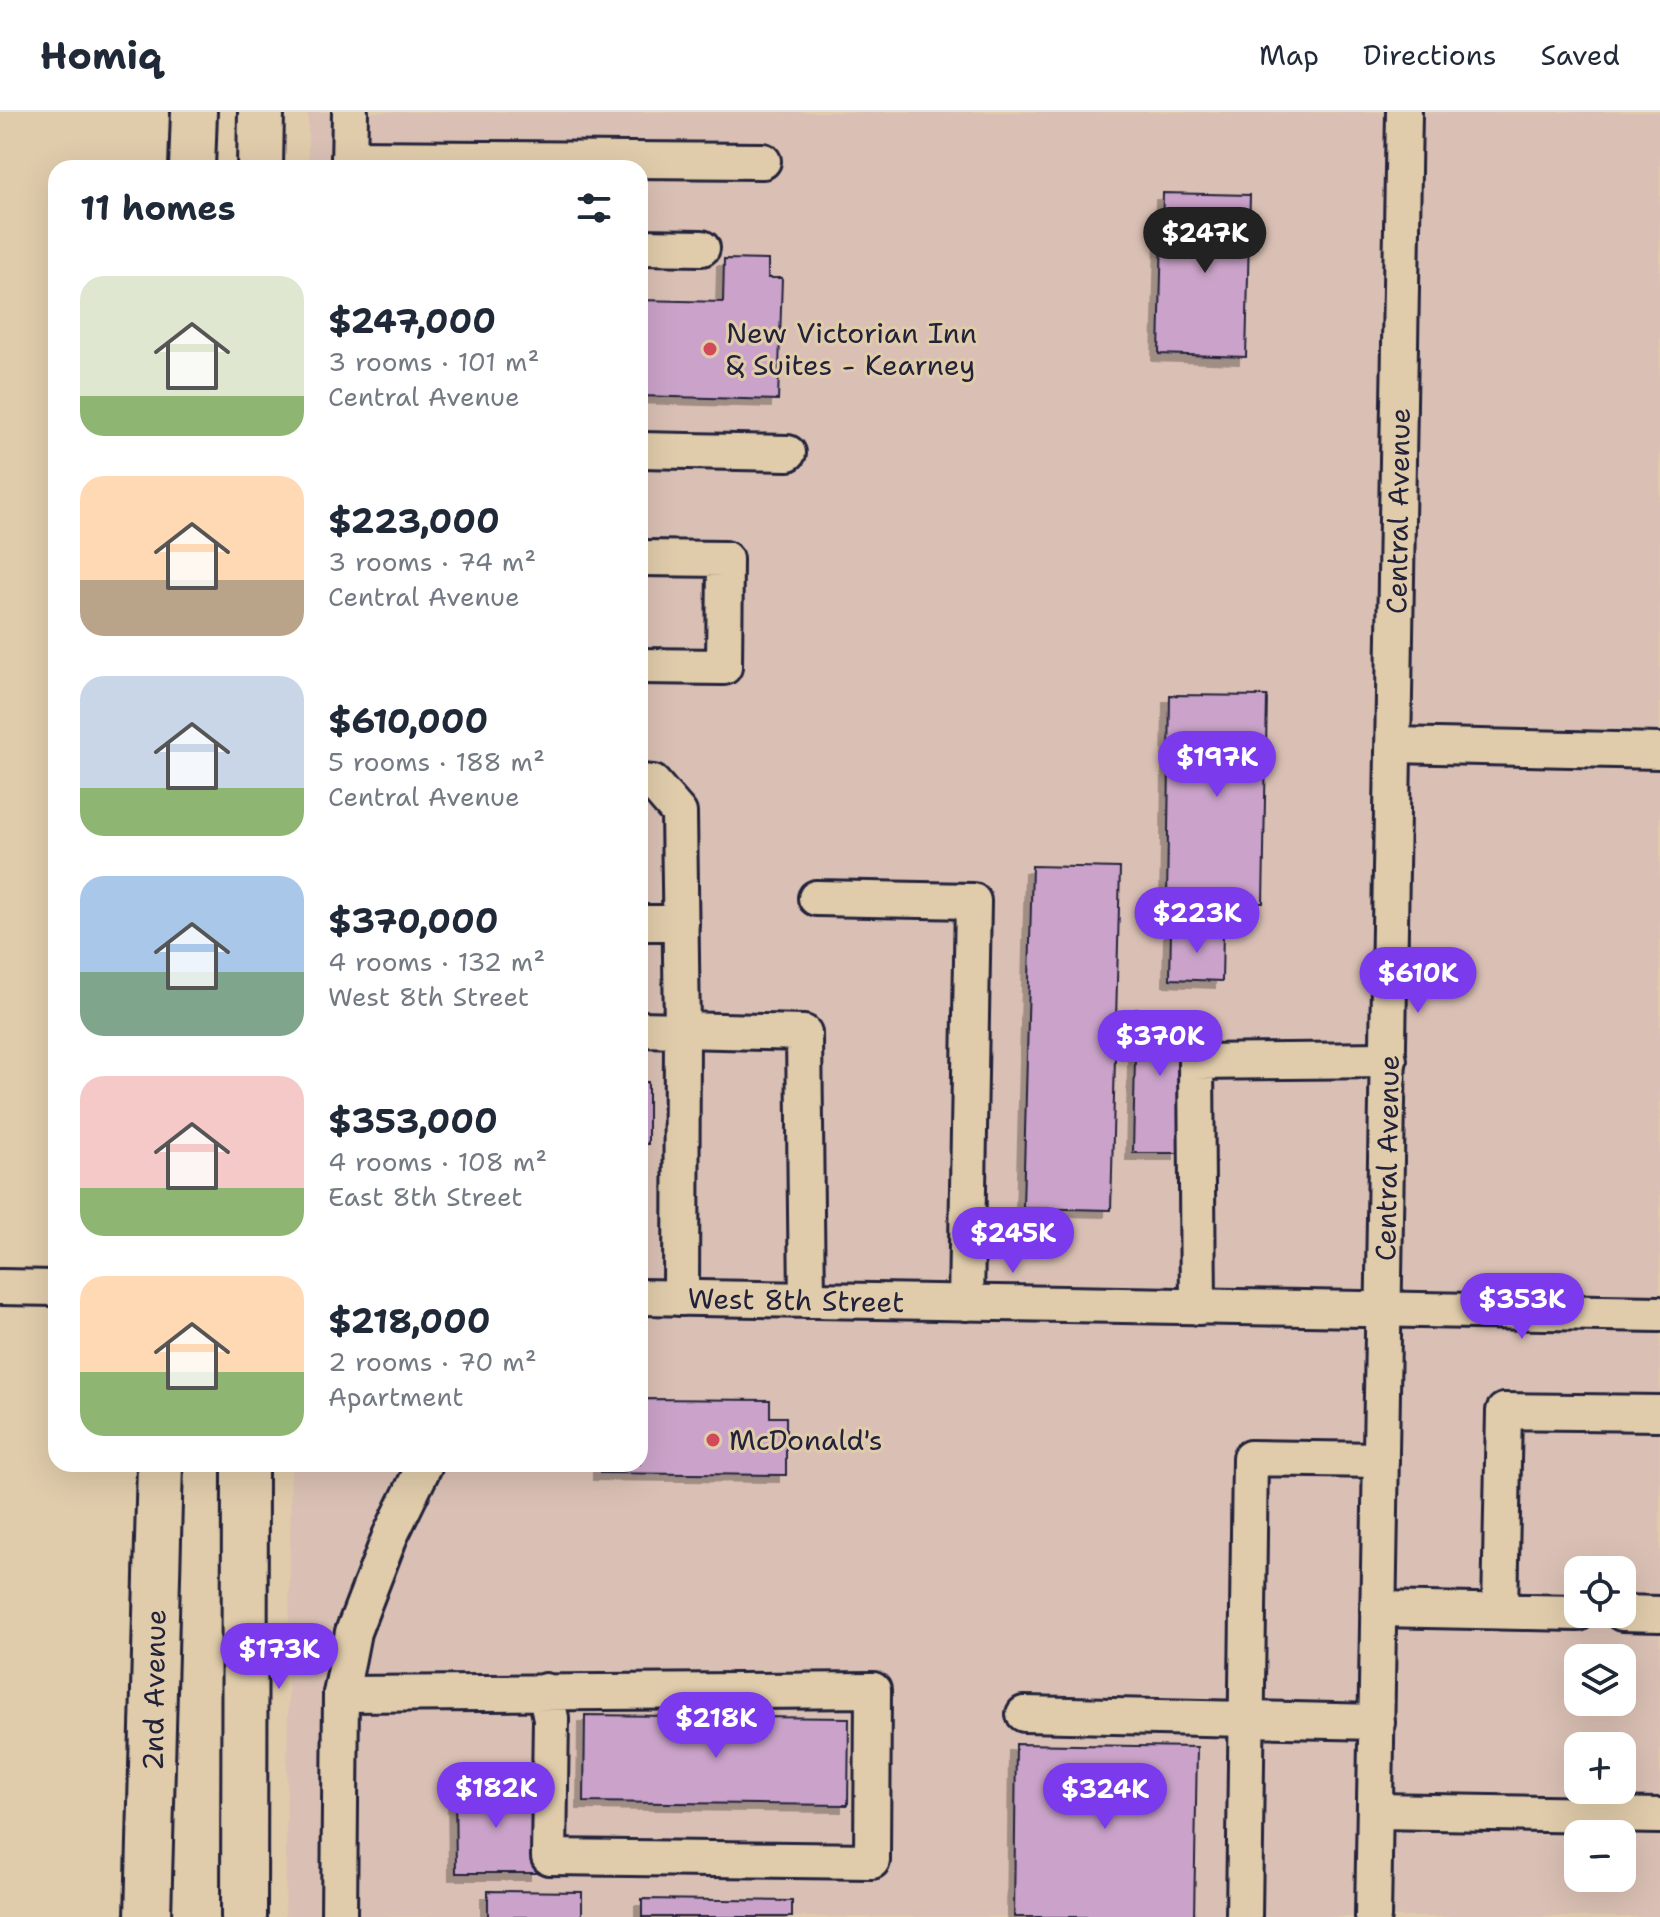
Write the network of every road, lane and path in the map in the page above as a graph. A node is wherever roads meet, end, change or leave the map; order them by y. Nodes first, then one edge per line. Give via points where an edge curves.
1 (194, 112) edge
2 (261, 112) edge
3 (350, 112) edge
4 (1404, 112) edge
5 (192, 160) edge
6 (260, 160) edge
7 (349, 160) edge
8 (763, 161) dead end
9 (648, 162) edge
10 (648, 247) edge
11 (702, 248) dead end
12 (648, 450) edge
13 (788, 453) dead end
14 (648, 558) edge
15 (648, 666) edge
16 (1394, 745) junction
17 (1660, 751) edge
18 (648, 783) edge
19 (816, 898) dead end
20 (648, 923) edge
21 (681, 923) junction
22 (648, 1029) edge
23 (682, 1029) junction
24 (1389, 1060) junction
25 (0, 1287) edge
26 (48, 1288) edge
27 (648, 1297) edge
28 (681, 1298) junction
29 (807, 1300) junction
30 (966, 1303) junction
31 (1198, 1307) junction
32 (1384, 1310) junction
33 (1660, 1314) edge
34 (1660, 1413) edge
35 (1381, 1460) junction
36 (160, 1472) edge
37 (245, 1472) edge
38 (421, 1472) edge
39 (1378, 1609) junction
40 (1500, 1611) junction
41 (1564, 1613) edge
42 (1636, 1613) edge
43 (1660, 1614) edge
44 (545, 1691) junction
45 (341, 1694) junction
46 (1024, 1714) dead end
47 (1246, 1719) junction
48 (1377, 1722) junction
49 (1375, 1811) junction
50 (1660, 1816) edge
51 (148, 1917) edge
52 (244, 1917) edge
53 (339, 1917) edge
54 (1244, 1917) edge
55 (1373, 1917) edge

1 - 5 main road
2 - 6 main road
3 - 7 street
4 - 16 street, Central Avenue
8 - 9 street
10 - 11 street
12 - 13 street
14 - 15 street via 725,559 724,667
16 - 17 street
16 - 24 street, Central Avenue
18 - 21 street via 679,813
19 - 30 street via 973,901
20 - 21 street
21 - 23 street
22 - 23 street
23 - 28 street
23 - 29 street via 804,1033
24 - 31 street via 1196,1062
24 - 32 street, Central Avenue
25 - 26 street
27 - 28 street, West 8th Street
28 - 29 street, West 8th Street
29 - 30 street, West 8th Street
30 - 31 street, West 8th Street
31 - 32 street, West 8th Street
32 - 33 street, West 8th Street
32 - 35 street, Central Avenue
34 - 40 street via 1504,1411
35 - 39 street, Central Avenue
35 - 47 street via 1250,1458
36 - 51 main road, 2nd Avenue
37 - 52 main road
38 - 45 street via 353,1632
39 - 40 street
39 - 48 street, Central Avenue
40 - 41 street
42 - 43 street
44 - 44 street via 873,1690 872,1861 549,1857 551,1718
44 - 45 street
45 - 53 street
46 - 47 street
47 - 48 street
47 - 54 street
48 - 49 street, Central Avenue
49 - 50 street
49 - 55 street, Central Avenue

